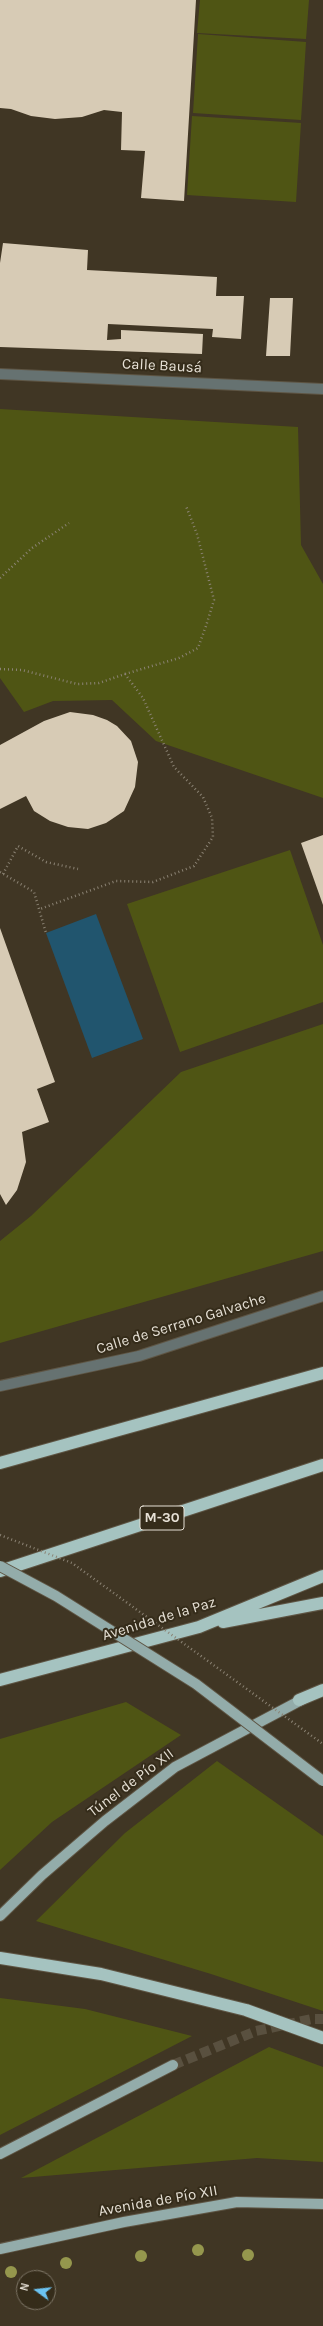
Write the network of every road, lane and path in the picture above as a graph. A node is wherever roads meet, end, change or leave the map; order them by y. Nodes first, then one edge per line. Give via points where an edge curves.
1 (0, 374) edge
2 (323, 389) edge
3 (186, 506) dead end
4 (69, 523) dead end
5 (0, 578) edge
6 (0, 669) edge
7 (125, 674) junction
8 (78, 869) dead end
9 (0, 872) edge
10 (3, 874) junction
11 (40, 909) junction
12 (46, 933) dead end
13 (323, 1296) edge
14 (323, 1372) edge
15 (0, 1386) edge
16 (0, 1463) edge
17 (323, 1465) edge
18 (0, 1535) edge
19 (0, 1566) edge
20 (0, 1571) edge
21 (323, 1576) edge
22 (323, 1603) edge
23 (198, 1627) junction
24 (0, 1680) edge
25 (323, 1690) edge
26 (323, 1694) edge
27 (300, 1700) junction
28 (323, 1744) edge
29 (323, 1781) edge
30 (0, 1916) edge
31 (0, 1958) edge
32 (323, 2038) edge
33 (173, 2065) tunnel mouth
34 (0, 2154) edge
35 (323, 2204) edge
36 (0, 2249) edge

1 - 2 street, Calle Bausá
3 - 7 path via 197,534 214,600 206,626 198,648 179,658
4 - 5 path via 32,548
6 - 7 path via 22,670 77,684 99,683
7 - 11 path via 143,698 174,767 203,797 212,818 213,837 194,866 153,882 116,881
8 - 10 path via 46,862 18,846
9 - 10 path
10 - 11 path via 34,892
11 - 12 path
13 - 15 street, Calle de Serrano Galvache via 139,1356
14 - 16 highway
17 - 20 highway, M-30
18 - 28 path, bridge via 72,1563
19 - 29 main road, bridge via 56,1596 196,1684
21 - 23 highway, Avenida de la Paz
22 - 23 highway
23 - 24 highway, Avenida de la Paz
25 - 27 highway
26 - 27 main road, Túnel de Pío XII
27 - 30 main road, Túnel de Pío XII via 175,1767 105,1821 42,1875
31 - 32 highway via 101,1974 246,2010
33 - 34 main road
35 - 36 main road, Avenida de Pío XII via 237,2202 124,2222

